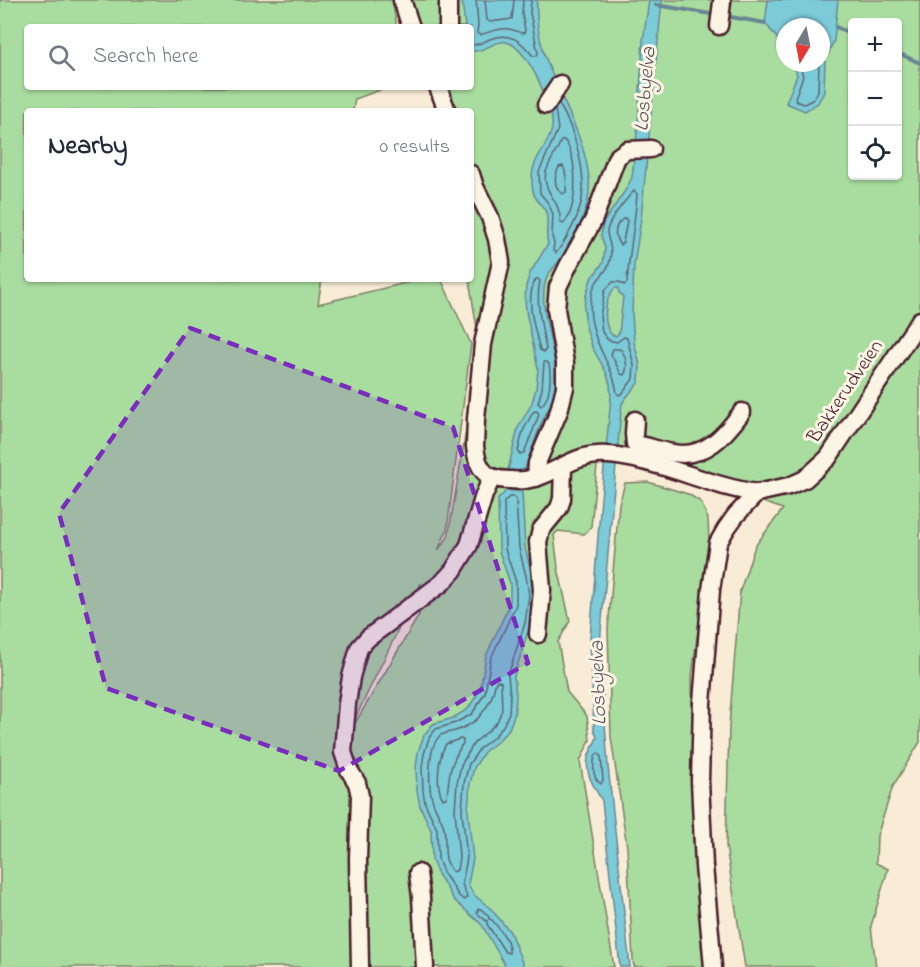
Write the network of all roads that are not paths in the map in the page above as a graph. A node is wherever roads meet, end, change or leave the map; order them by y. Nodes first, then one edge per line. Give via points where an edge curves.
1 (402, 0) edge
2 (448, 0) edge
3 (722, 2) dead end
4 (410, 24) edge
5 (448, 24) edge
6 (719, 26) dead end
7 (560, 84) dead end
8 (439, 90) edge
9 (546, 105) dead end
10 (446, 108) edge
11 (651, 149) dead end
12 (474, 181) edge
13 (920, 320) edge
14 (742, 412) dead end
15 (635, 420) dead end
16 (632, 453) junction
17 (563, 467) junction
18 (492, 477) junction
19 (536, 478) junction
20 (757, 493) junction
21 (538, 634) dead end
22 (418, 873) dead end
23 (360, 967) edge
24 (425, 967) edge
25 (713, 967) edge

1 - 4 street
2 - 5 street
3 - 6 street
7 - 9 street
8 - 10 street
11 - 19 street via 630,149 617,157 593,221 558,287 556,309 565,387 537,463
12 - 18 street via 490,217 501,261 483,344 476,419 476,454 482,469
13 - 20 street, Bakkerudveien via 828,458 805,479
14 - 16 street via 728,431 699,452 672,453 647,446
15 - 16 street
16 - 17 street via 581,458
16 - 20 street via 727,488
17 - 19 street
17 - 21 street via 562,499 541,530 538,543 542,591
18 - 19 street via 515,481
18 - 23 street via 469,545 453,571 442,584 368,638 355,658 343,752 360,796
20 - 25 street via 736,515 718,543 711,590 700,781
22 - 24 street

